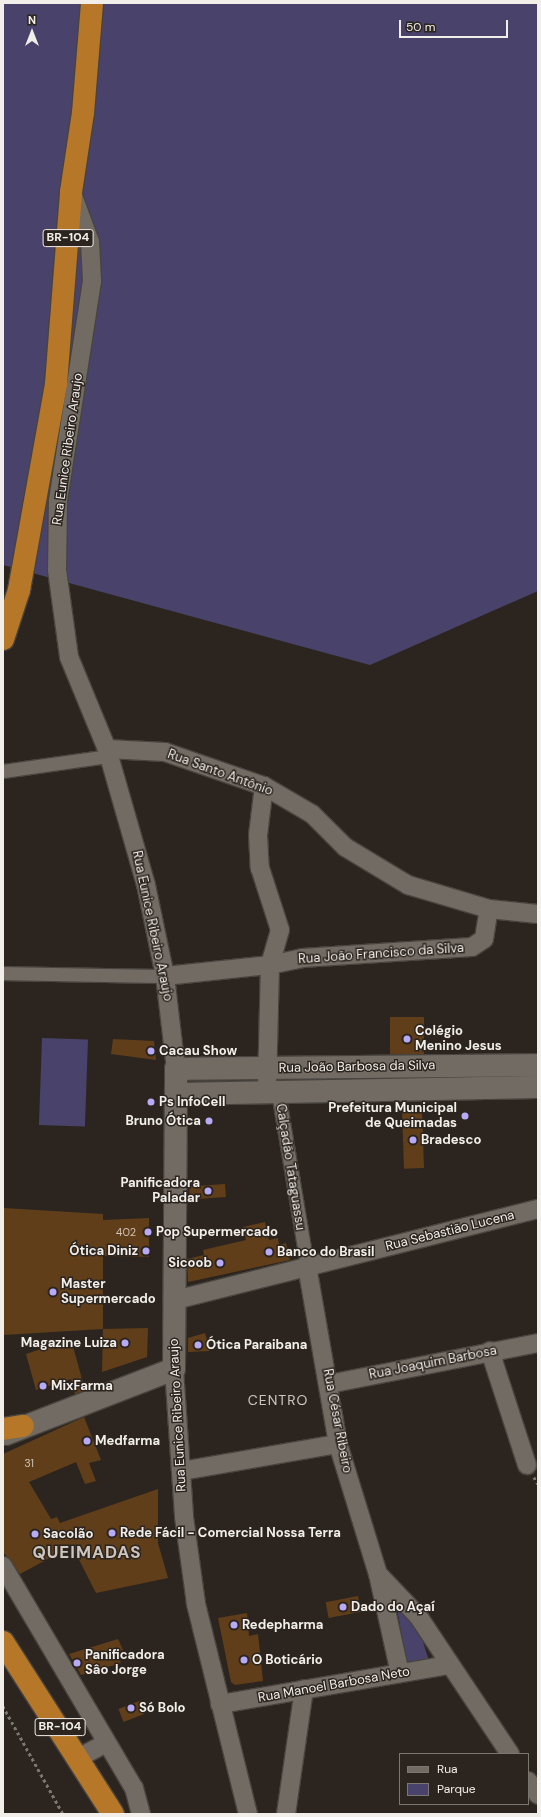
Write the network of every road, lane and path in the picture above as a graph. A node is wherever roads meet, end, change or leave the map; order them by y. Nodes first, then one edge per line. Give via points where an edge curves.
1 (92, 3) edge
2 (71, 192) junction
3 (3, 639) edge
4 (108, 753) junction
5 (3, 771) edge
6 (264, 786) junction
7 (489, 909) junction
8 (538, 914) edge
9 (270, 965) junction
10 (3, 973) edge
11 (165, 976) junction
12 (538, 1065) edge
13 (266, 1068) junction
14 (176, 1069) junction
15 (538, 1087) edge
16 (273, 1092) junction
17 (177, 1094) junction
18 (538, 1209) edge
19 (307, 1266) junction
20 (175, 1300) junction
21 (538, 1343) edge
22 (490, 1351) junction
23 (174, 1369) junction
24 (329, 1384) junction
25 (13, 1428) edge
26 (3, 1435) edge
27 (338, 1444) junction
28 (527, 1465) dead end
29 (181, 1471) junction
30 (3, 1566) edge
31 (378, 1574) junction
32 (3, 1642) edge
33 (448, 1665) junction
34 (400, 1673) junction
35 (304, 1689) junction
36 (220, 1704) junction
37 (3, 1706) edge
38 (106, 1743) junction
39 (509, 1753) edge
40 (80, 1757) junction
41 (529, 1782) edge
42 (538, 1795) edge
43 (63, 1814) edge
44 (114, 1814) edge
45 (141, 1814) edge
46 (248, 1814) edge
47 (286, 1814) edge

1 - 2 highway, BR-104 via 83,113
2 - 3 highway, BR-104 via 56,384 42,472 18,590
2 - 4 street, Rua Eunice Ribeiro Araujo via 90,242 92,281 58,501 57,570 69,657
4 - 5 street
4 - 6 street, Rua Santo Antônio via 165,752
4 - 11 street, Rua Eunice Ribeiro Araujo via 146,885
6 - 7 street, Rua Santo Antônio via 312,814 345,847 408,885
6 - 9 street via 258,835 260,868 280,930
7 - 8 street, Rua Santo Antônio
7 - 9 street, Rua João Francisco da Silva via 484,939 472,947 302,958
9 - 11 street, Rua João Francisco da Silva
9 - 13 street
10 - 11 street
11 - 14 street, Rua Eunice Ribeiro Araujo
12 - 13 street, Rua João Barbosa da Silva
13 - 14 street, Rua João Barbosa da Silva
13 - 16 street
14 - 17 street, Rua Eunice Ribeiro Araujo
15 - 16 street, Rua João Barbosa da Silva
16 - 17 street, Rua João Barbosa da Silva
16 - 19 street, Calçadão Tataguassu
17 - 20 street, Rua Eunice Ribeiro Araujo
18 - 19 street, Rua Sebastião Lucena
19 - 20 street, Rua Sebastião Lucena
19 - 24 street, Rua César Ribeiro
20 - 23 street, Rua Eunice Ribeiro Araujo
21 - 22 street, Rua Joaquim Barbosa
22 - 24 street, Rua Joaquim Barbosa
22 - 28 street
23 - 25 street
23 - 29 street, Rua Eunice Ribeiro Araujo
24 - 27 street, Rua César Ribeiro
25 - 26 street
27 - 29 street
27 - 31 street, Rua César Ribeiro
29 - 36 street, Rua Eunice Ribeiro Araujo via 196,1604
30 - 38 street
31 - 33 street, Rua César Ribeiro via 418,1616
31 - 34 street, Rua César Ribeiro
32 - 40 highway, BR-104
33 - 34 street, Rua Manoel Barbosa Neto
33 - 39 street, Rua César Ribeiro
34 - 35 street, Rua Manoel Barbosa Neto
35 - 36 street, Rua Manoel Barbosa Neto
35 - 47 street
36 - 46 street, Rua Eunice Ribeiro Araujo
37 - 43 path
38 - 40 street
38 - 45 street via 134,1788
40 - 44 highway, BR-104
41 - 42 street

